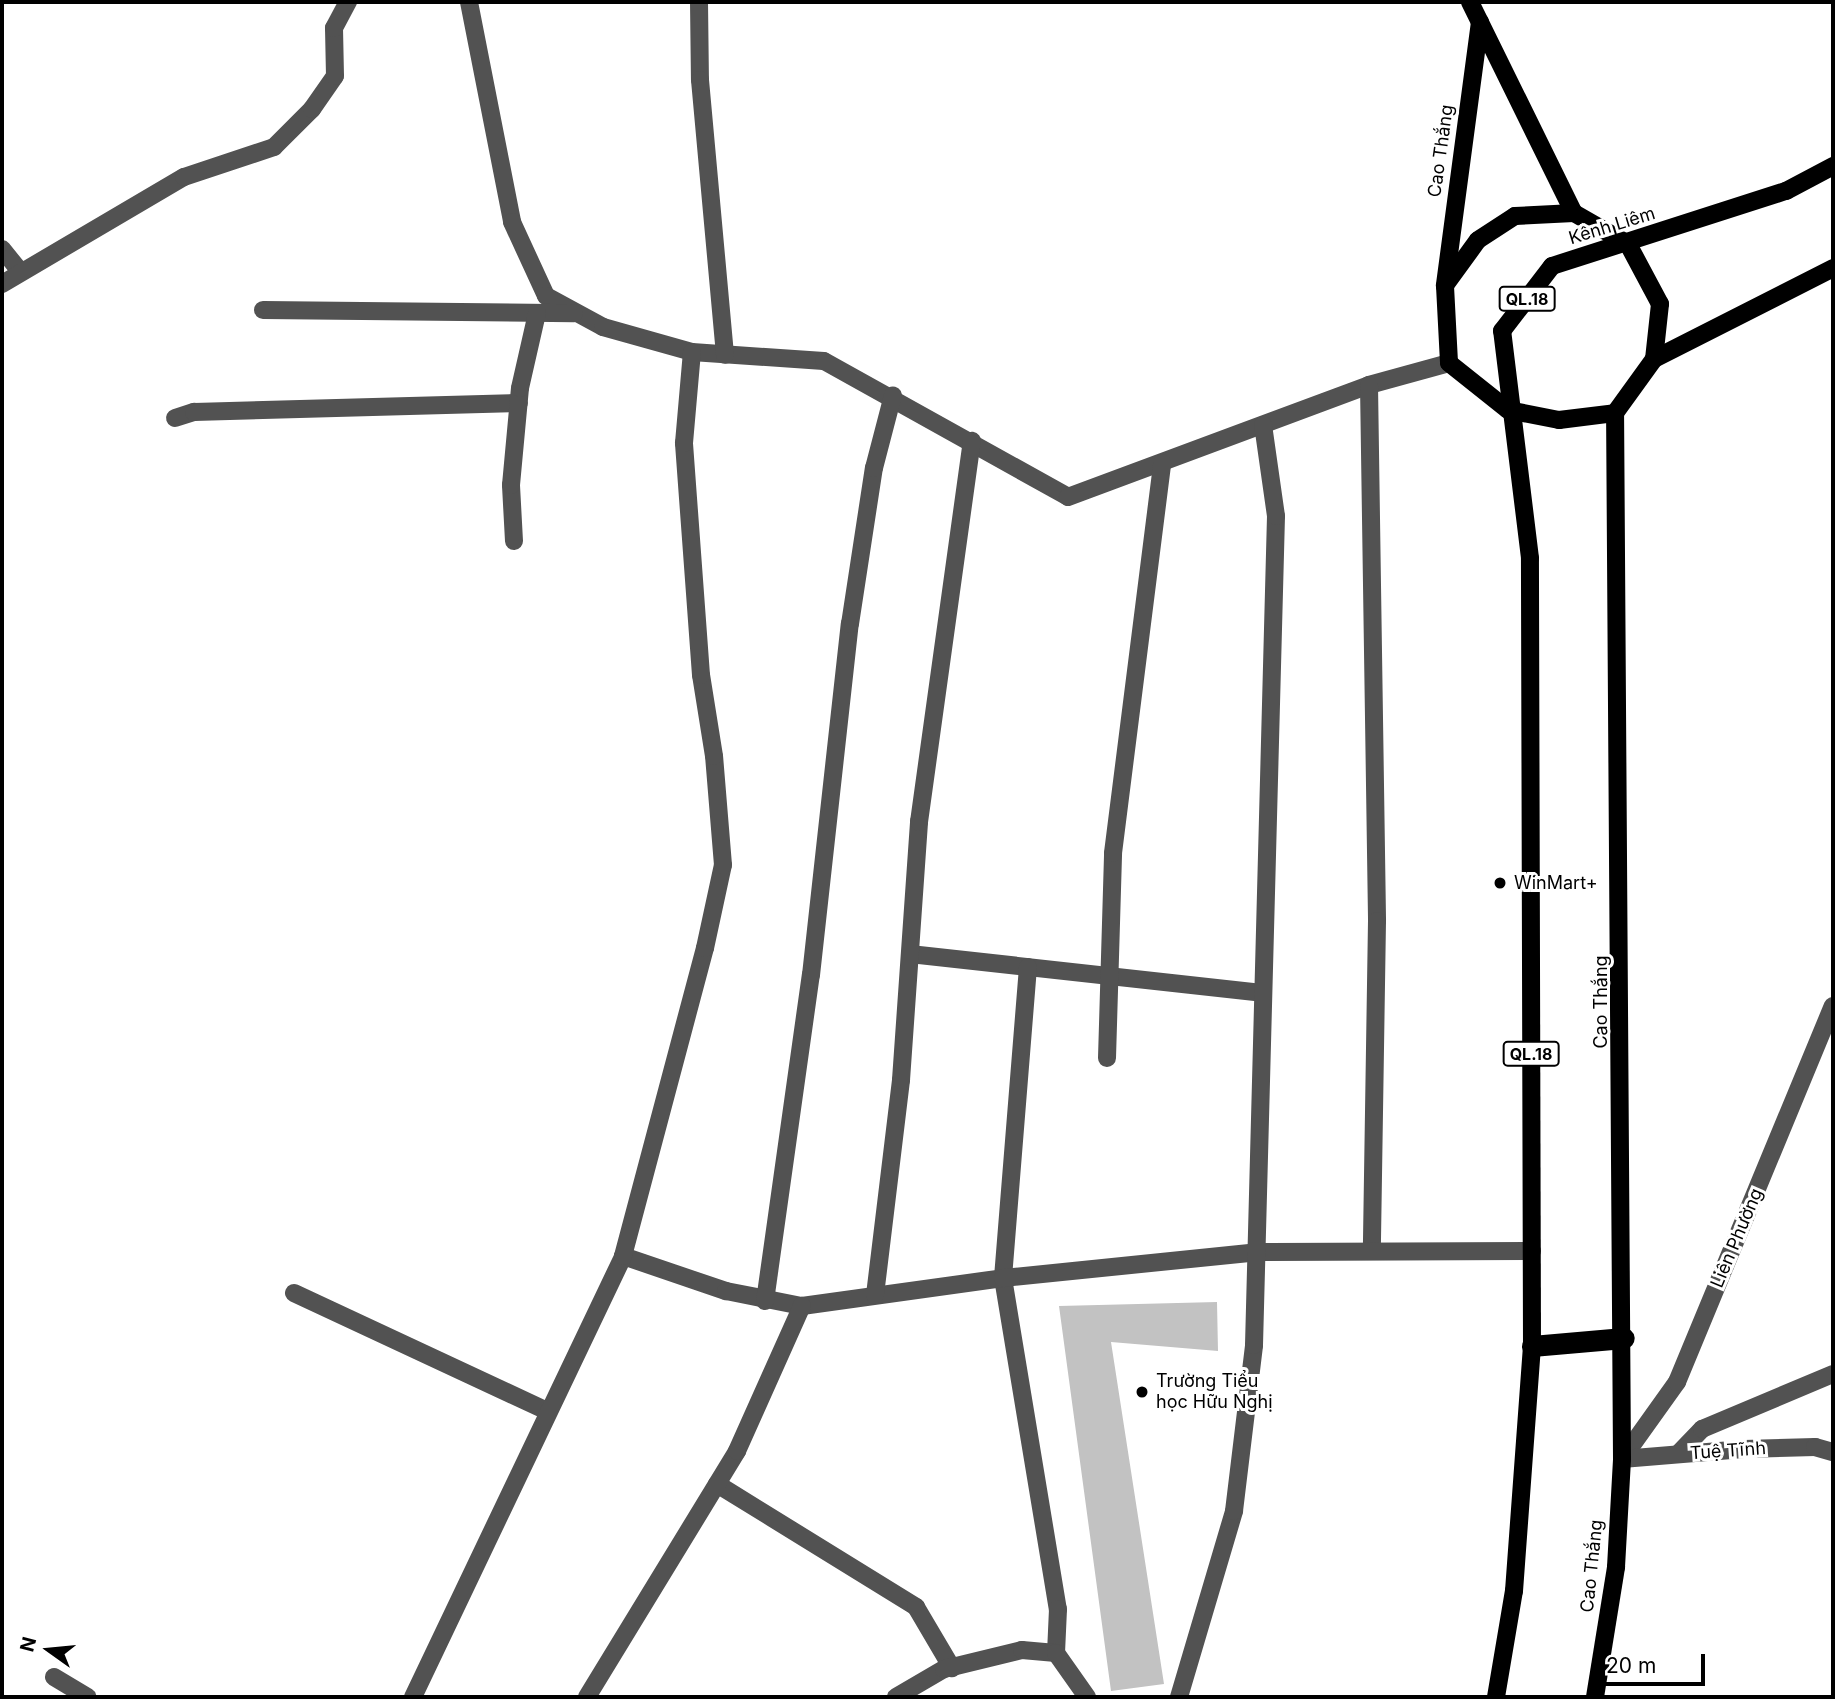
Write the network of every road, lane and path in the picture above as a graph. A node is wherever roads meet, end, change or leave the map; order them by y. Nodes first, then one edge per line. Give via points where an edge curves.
1 (348, 2) edge
2 (469, 2) edge
3 (699, 2) edge
4 (1471, 2) edge
5 (1480, 22) junction
6 (1833, 166) edge
7 (1574, 213) junction
8 (1628, 244) junction
9 (2, 249) edge
10 (1833, 268) edge
11 (20, 271) junction
12 (2, 284) edge
13 (1445, 286) junction
14 (263, 310) dead end
15 (537, 313) junction
16 (578, 313) junction
17 (692, 352) junction
18 (725, 355) junction
19 (1654, 359) junction
20 (1449, 363) junction
21 (1369, 385) junction
22 (892, 396) junction
23 (519, 403) junction
24 (1508, 410) junction
25 (1615, 413) junction
26 (175, 418) dead end
27 (1263, 425) junction
28 (972, 441) junction
29 (1162, 463) junction
30 (514, 541) dead end
31 (910, 954) junction
32 (1028, 967) junction
33 (1109, 976) junction
34 (1262, 993) junction
35 (1833, 1006) edge
36 (1107, 1058) dead end
37 (1372, 1251) junction
38 (1532, 1251) junction
39 (1257, 1252) junction
40 (624, 1256) junction
41 (1003, 1278) junction
42 (294, 1293) dead end
43 (875, 1295) junction
44 (765, 1301) junction
45 (802, 1306) junction
46 (1624, 1338) junction
47 (1532, 1346) junction
48 (1833, 1374) edge
49 (547, 1411) junction
50 (1833, 1452) edge
51 (1678, 1454) junction
52 (1622, 1459) junction
53 (717, 1484) junction
54 (1056, 1653) junction
55 (952, 1668) junction
56 (54, 1677) dead end
57 (86, 1697) edge
58 (413, 1697) edge
59 (587, 1697) edge
60 (896, 1697) edge
61 (1087, 1697) edge
62 (1179, 1697) edge
63 (1496, 1697) edge
64 (1595, 1697) edge

1 - 11 street via 334,28 335,76 312,109 274,147 184,177
2 - 16 street via 512,222 546,296
3 - 18 street via 700,80
4 - 5 main road
5 - 7 main road
5 - 13 main road, Cao Thắng
6 - 8 main road, Kênh Liêm / QL.18 via 1786,191
7 - 8 main road
7 - 13 main road via 1515,216 1478,240
8 - 19 main road via 1660,304
8 - 24 main road, Kênh Liêm / QL.18 via 1552,266 1502,331
9 - 11 street
10 - 19 main road
11 - 12 street
13 - 20 main road, Cao Thắng
14 - 15 street
15 - 16 street
15 - 23 street
16 - 17 street via 603,327
17 - 18 street
17 - 40 street via 684,443 701,675 715,756 723,865 655,1150
18 - 22 street via 824,361
19 - 25 main road
20 - 21 street
20 - 24 main road
21 - 27 street
21 - 37 street via 1377,921
22 - 28 street
22 - 44 street via 874,468 850,624 811,975
23 - 26 street via 194,412
23 - 30 street via 511,485
24 - 25 main road via 1559,421
24 - 38 main road, QL.18 via 1530,558
25 - 46 main road, Cao Thắng
27 - 29 street
27 - 34 street via 1276,516
28 - 29 street via 1068,497
28 - 31 street via 919,822
29 - 33 street via 1113,853
31 - 32 street
31 - 43 street via 901,1080
32 - 33 street
32 - 41 street
33 - 34 street
33 - 36 street
34 - 39 street
35 - 52 street, Liên Phường via 1677,1382
37 - 38 street
37 - 39 street
38 - 47 main road, QL.18
39 - 41 street
39 - 62 street via 1254,1345 1234,1511
40 - 44 street
40 - 49 street
41 - 43 street
41 - 54 street via 1058,1609
42 - 49 street
43 - 45 street
44 - 45 street
45 - 53 street via 737,1451
46 - 47 highway
46 - 52 main road, Cao Thắng
47 - 63 main road, QL.18 via 1514,1591
48 - 51 street via 1703,1429
49 - 58 street
50 - 51 street, Tuệ Tĩnh via 1815,1447
51 - 52 street, Tuệ Tĩnh
52 - 64 main road, Cao Thắng via 1616,1567
53 - 55 street via 916,1607
53 - 59 street
54 - 55 street via 1022,1650
54 - 61 street
55 - 60 street
56 - 57 street

